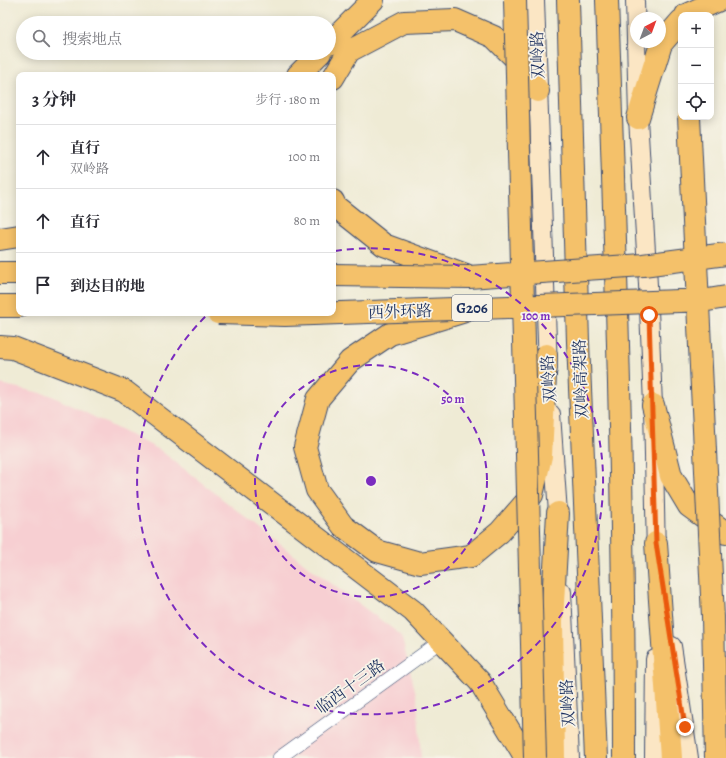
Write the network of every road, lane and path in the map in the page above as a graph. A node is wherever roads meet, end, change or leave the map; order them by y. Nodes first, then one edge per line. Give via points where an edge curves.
1 (373, 0) edge
2 (515, 0) edge
3 (534, 0) edge
4 (568, 0) edge
5 (607, 0) edge
6 (635, 0) edge
7 (683, 0) edge
8 (719, 0) edge
9 (685, 12) edge
10 (692, 12) edge
11 (678, 24) edge
12 (336, 37) edge
13 (313, 60) edge
14 (301, 72) edge
15 (336, 73) edge
16 (538, 90) junction
17 (638, 118) junction
18 (689, 120) edge
19 (336, 206) edge
20 (16, 236) edge
21 (0, 239) edge
22 (726, 244) edge
23 (726, 254) edge
24 (643, 265) junction
25 (0, 273) edge
26 (16, 273) edge
27 (336, 275) edge
28 (469, 277) junction
29 (720, 300) edge
30 (0, 306) edge
31 (16, 306) edge
32 (472, 308) junction
33 (336, 313) edge
34 (0, 347) edge
35 (546, 355) junction
36 (653, 405) junction
37 (558, 513) junction
38 (726, 533) edge
39 (656, 543) junction
40 (441, 640) junction
41 (726, 724) edge
42 (526, 757) edge
43 (280, 758) edge
44 (554, 758) edge
45 (570, 758) edge
46 (596, 758) edge
47 (624, 758) edge
48 (654, 758) edge
49 (671, 758) edge
50 (689, 758) edge
51 (709, 758) edge
52 (716, 758) edge

1 - 12 highway
2 - 42 highway, bridge
3 - 16 main road, 双岭路
4 - 46 highway, 双岭高架路 via 578,335
5 - 47 highway via 624,630
6 - 17 main road
7 - 9 highway
8 - 10 highway
11 - 17 highway via 661,44
13 - 14 highway
15 - 16 highway via 349,51 404,22 455,20 494,36 517,60
16 - 35 main road, 双岭路
17 - 36 main road
18 - 52 highway, bridge via 713,617
19 - 28 highway via 384,245
20 - 21 highway
22 - 24 highway, bridge
23 - 24 highway, G206, bridge
24 - 28 highway, G206, bridge
25 - 26 highway
27 - 28 highway, G206, bridge
29 - 32 highway, 西外环路 / G206, bridge
30 - 31 highway
32 - 33 highway, 西外环路 / G206, bridge
32 - 35 highway, bridge via 390,334 350,362 318,399 305,447 317,490 343,526 377,551 420,563 471,556 500,532 532,494 541,456
34 - 40 highway via 13,348 124,391 413,610
35 - 37 main road, 双岭路
36 - 38 highway via 671,476 689,506
36 - 39 main road
37 - 44 highway via 552,622
37 - 45 main road, 双岭路
39 - 48 main road
39 - 49 highway
39 - 50 main road
40 - 42 highway via 480,682
40 - 43 street, 临西十三路
41 - 51 highway

